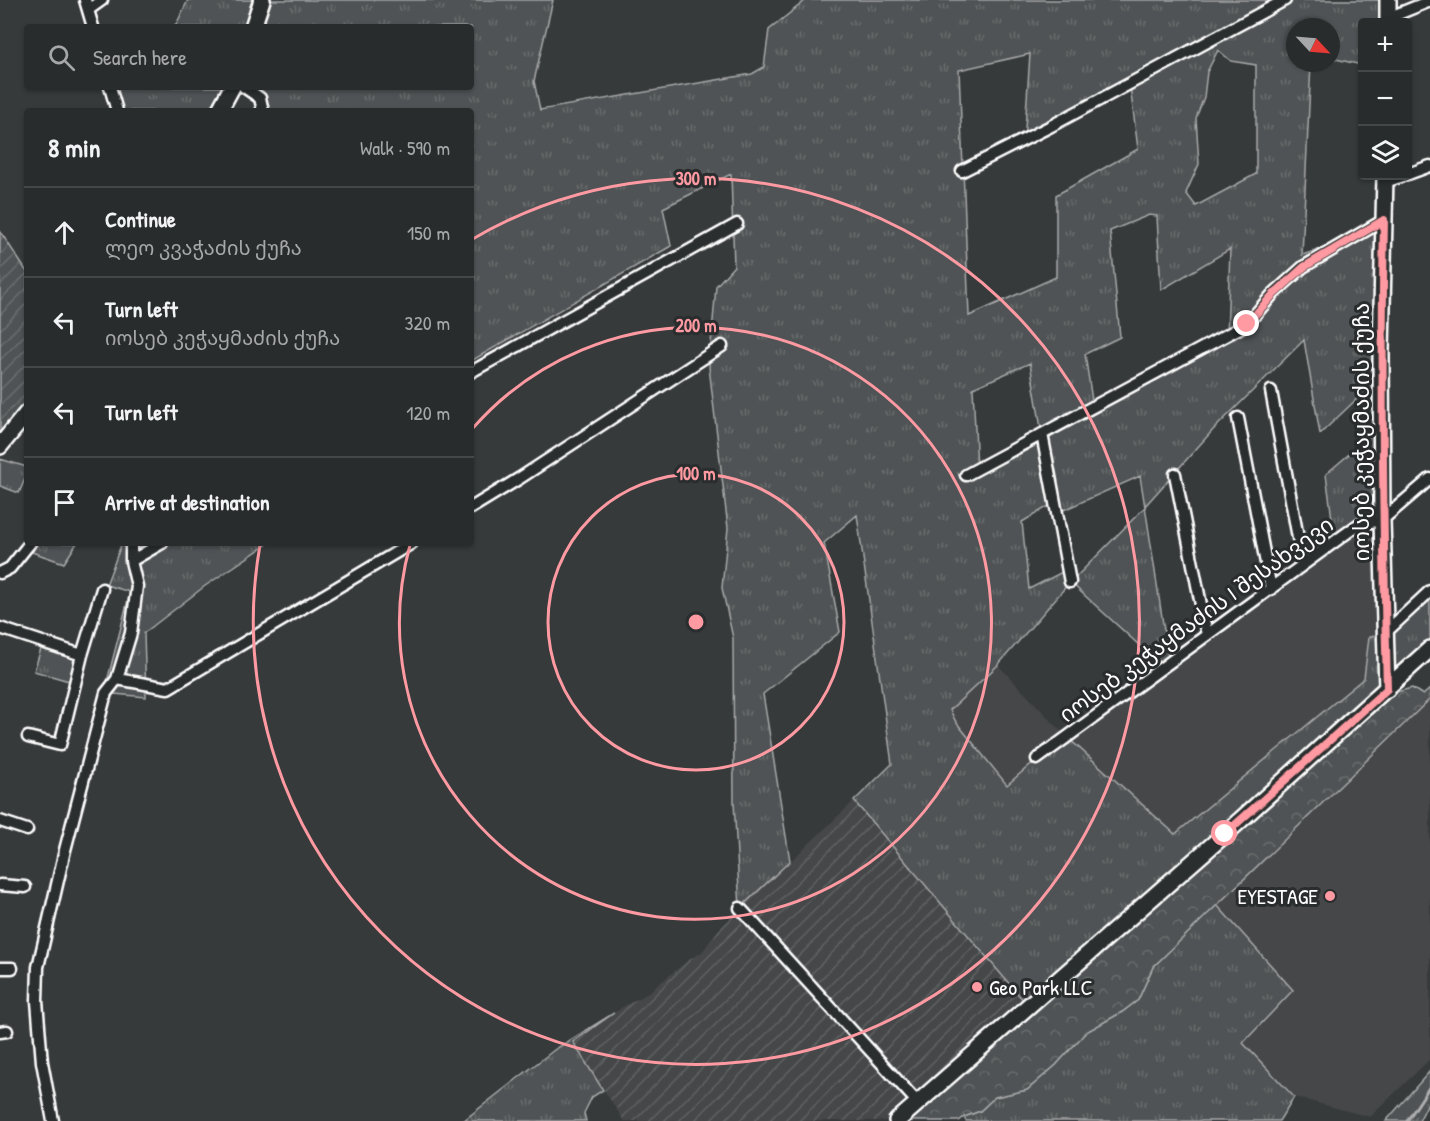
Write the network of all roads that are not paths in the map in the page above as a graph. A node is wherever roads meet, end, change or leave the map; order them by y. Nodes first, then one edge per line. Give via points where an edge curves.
1 (102, 0) edge
2 (262, 0) edge
3 (1285, 0) edge
4 (1388, 0) edge
5 (1430, 1) edge
6 (87, 5) edge
7 (1388, 18) edge
8 (1392, 18) edge
9 (92, 24) edge
10 (254, 24) edge
11 (111, 90) edge
12 (230, 90) edge
13 (248, 90) edge
14 (116, 108) edge
15 (221, 108) edge
16 (262, 108) edge
17 (1430, 166) edge
18 (962, 171) dead end
19 (1412, 172) edge
20 (1385, 180) edge
21 (1384, 220) junction
22 (737, 224) dead end
23 (722, 346) dead end
24 (474, 370) edge
25 (1271, 391) dead end
26 (24, 417) edge
27 (1239, 418) dead end
28 (1042, 434) junction
29 (0, 446) edge
30 (1175, 474) dead end
31 (966, 475) dead end
32 (1430, 479) edge
33 (474, 506) edge
34 (1382, 520) junction
35 (28, 546) edge
36 (130, 546) edge
37 (157, 546) edge
38 (407, 546) edge
39 (130, 561) junction
40 (1303, 565) junction
41 (0, 573) edge
42 (1070, 582) dead end
43 (102, 589) dead end
44 (1271, 589) junction
45 (1430, 591) edge
46 (0, 628) edge
47 (1386, 632) junction
48 (1207, 635) junction
49 (1430, 650) edge
50 (82, 655) junction
51 (117, 679) junction
52 (1387, 689) junction
53 (28, 737) dead end
54 (1037, 759) dead end
55 (0, 821) edge
56 (27, 830) dead end
57 (0, 885) edge
58 (25, 887) dead end
59 (740, 908) dead end
60 (0, 968) edge
61 (12, 968) dead end
62 (918, 1102) junction
63 (53, 1121) edge
64 (897, 1121) edge

1 - 6 street
2 - 10 main road
3 - 18 street
4 - 7 main road
5 - 8 street
6 - 9 street
11 - 14 street
12 - 15 main road
13 - 16 street via 260,98
17 - 19 street
20 - 21 main road, იოსებ კეჭაყმაძის ქუჩა
21 - 28 street via 1304,267 1247,324
21 - 34 main road, იოსებ კეჭაყმაძის ქუჩა
22 - 24 street
23 - 33 street
25 - 40 street
26 - 29 main road
27 - 44 street
28 - 31 street
28 - 42 street
30 - 48 street
32 - 34 street
34 - 40 street, იოსებ კეჭაყმაძის I შესახვევი via 1359,524
34 - 47 main road, იოსებ კეჭაყმაძის ქუჩა
35 - 41 street via 10,568
36 - 39 street
37 - 39 street
38 - 51 street via 168,688
39 - 51 street via 137,586 131,633
40 - 44 street, იოსებ კეჭაყმაძის I შესახვევი
43 - 50 street
44 - 48 street, იოსებ კეჭაყმაძის I შესახვევი
45 - 47 street
46 - 50 street
47 - 52 main road, იოსებ კეჭაყმაძის ქუჩა
48 - 54 street, იოსებ კეჭაყმაძის I შესახვევი
49 - 52 main road
50 - 53 street via 60,745
51 - 63 street via 106,693 39,960 37,1002 42,1062
52 - 62 main road
55 - 56 street
57 - 58 street
59 - 62 street
60 - 61 street
62 - 64 main road

